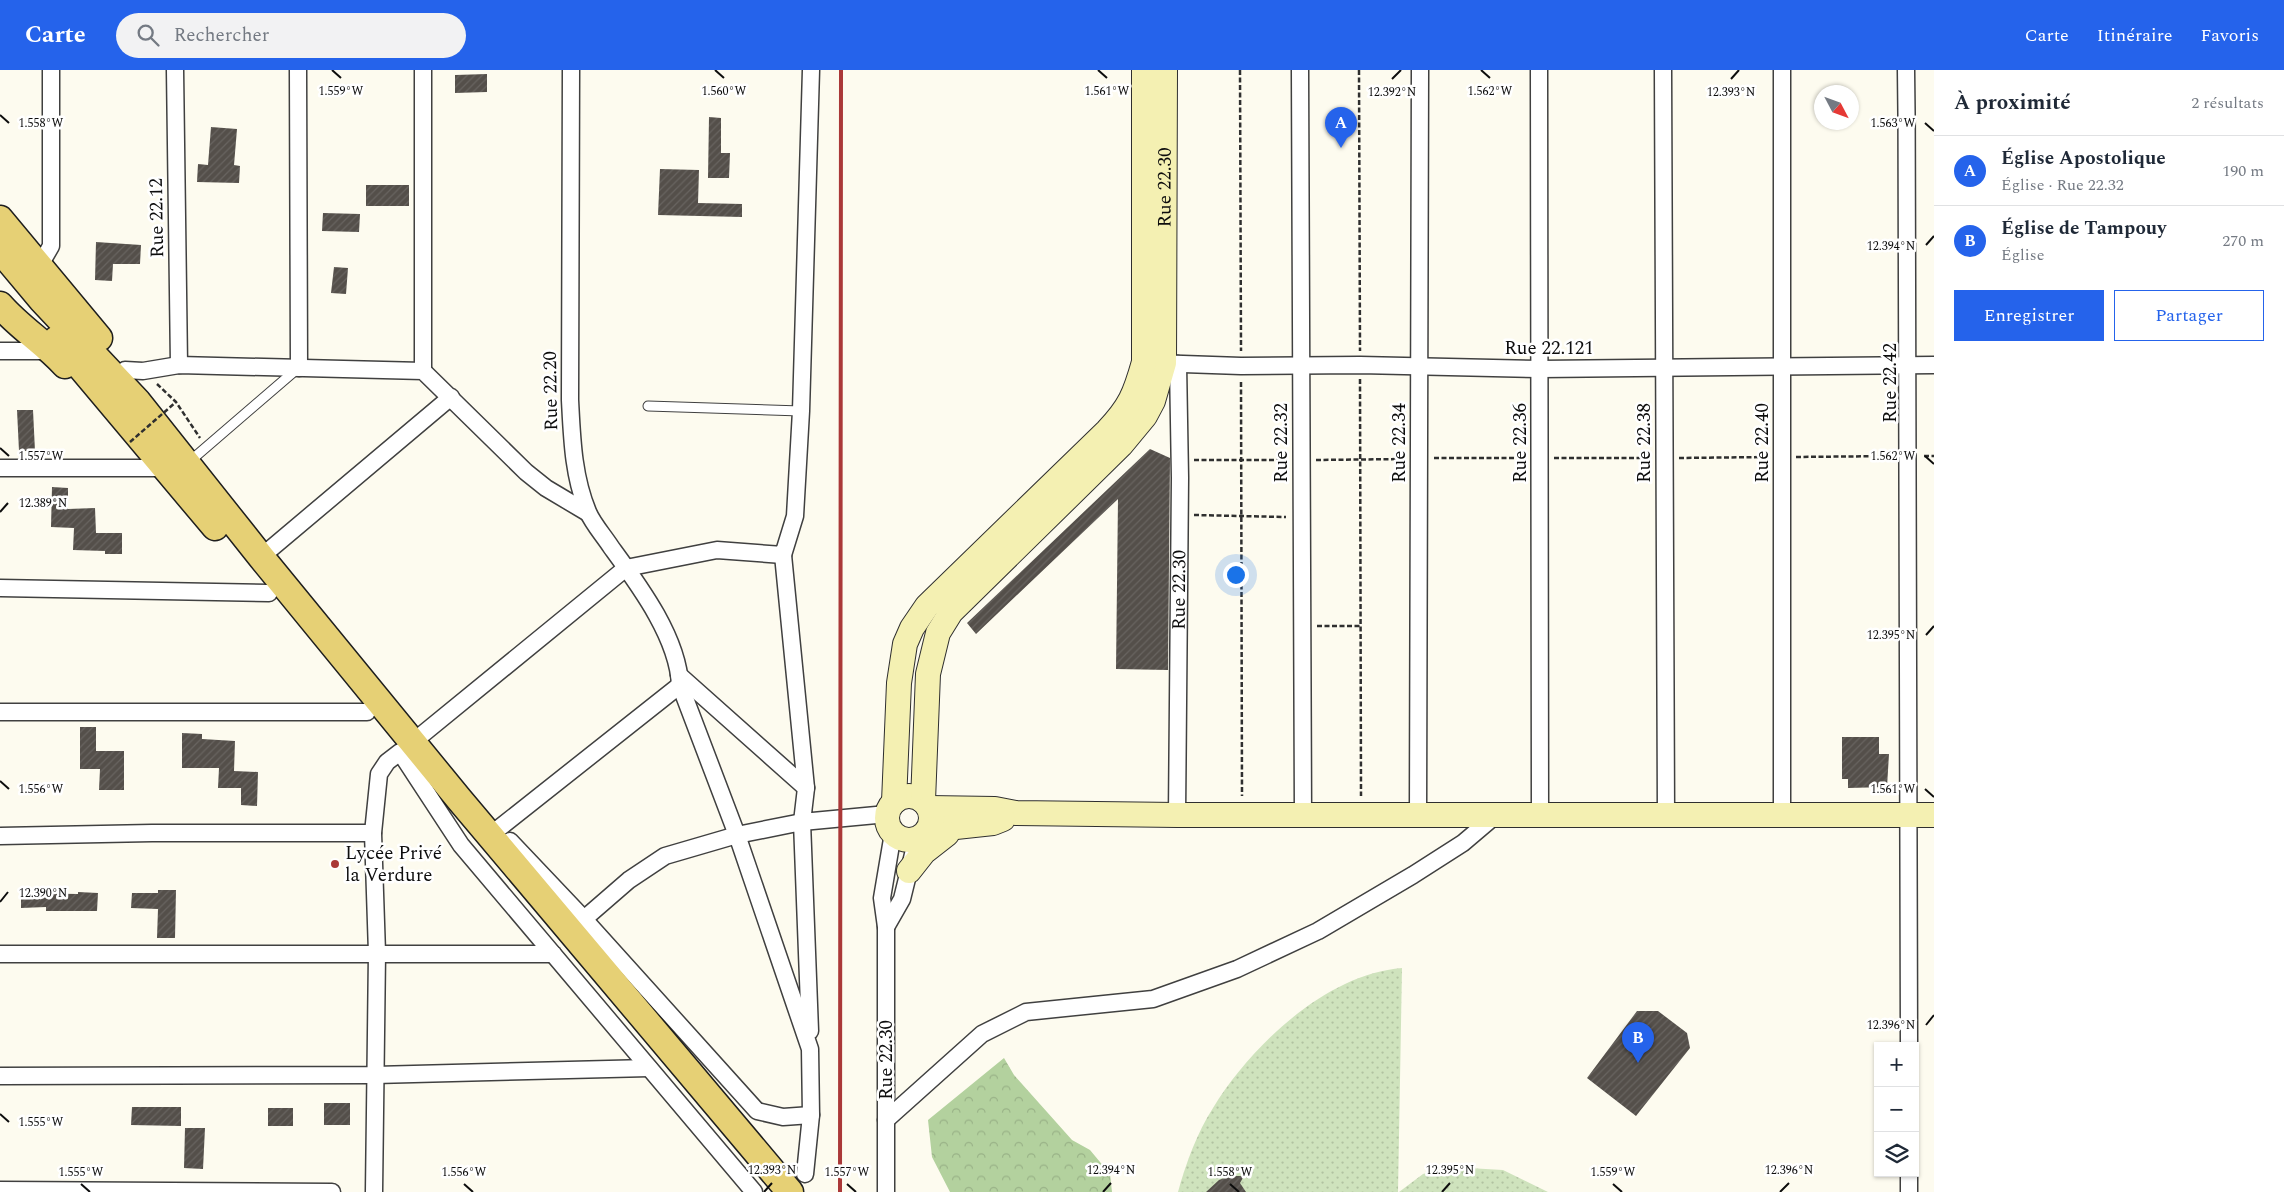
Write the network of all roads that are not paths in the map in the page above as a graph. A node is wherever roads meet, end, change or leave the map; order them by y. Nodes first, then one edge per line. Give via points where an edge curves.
1 (51, 70) edge
2 (175, 70) edge
3 (298, 70) edge
4 (424, 70) edge
5 (571, 70) edge
6 (812, 70) edge
7 (1144, 70) edge
8 (1165, 70) edge
9 (1300, 70) edge
10 (1420, 70) edge
11 (1539, 70) edge
12 (1663, 70) edge
13 (1782, 70) edge
14 (1906, 70) edge
15 (0, 219) edge
16 (0, 250) edge
17 (40, 265) junction
18 (0, 270) edge
19 (36, 303) junction
20 (0, 305) edge
21 (0, 351) edge
22 (52, 351) junction
23 (1162, 363) junction
24 (179, 365) junction
25 (1910, 365) junction
26 (1934, 365) edge
27 (1301, 366) junction
28 (1782, 366) junction
29 (1419, 367) junction
30 (1664, 367) junction
31 (299, 368) junction
32 (1540, 369) junction
33 (134, 370) junction
34 (422, 371) junction
35 (451, 397) junction
36 (648, 406) dead end
37 (130, 410) junction
38 (801, 411) junction
39 (187, 460) junction
40 (0, 468) edge
41 (588, 513) junction
42 (783, 554) junction
43 (261, 557) junction
44 (626, 568) junction
45 (0, 588) edge
46 (269, 593) junction
47 (680, 680) junction
48 (0, 712) edge
49 (367, 712) junction
50 (406, 747) junction
51 (806, 788) junction
52 (1016, 813) junction
53 (1176, 815) junction
54 (1418, 815) junction
55 (1496, 815) junction
56 (1540, 815) junction
57 (1666, 815) junction
58 (1782, 815) junction
59 (1909, 815) junction
60 (1934, 815) edge
61 (891, 816) junction
62 (1303, 816) junction
63 (924, 819) junction
64 (802, 822) junction
65 (958, 826) junction
66 (498, 829) junction
67 (373, 832) junction
68 (737, 835) junction
69 (0, 836) edge
70 (909, 870) junction
71 (584, 919) junction
72 (886, 927) junction
73 (377, 953) junction
74 (0, 954) edge
75 (553, 954) junction
76 (1909, 1042) edge
77 (810, 1049) junction
78 (649, 1068) junction
79 (375, 1075) junction
80 (0, 1076) edge
81 (811, 1115) junction
82 (886, 1120) junction
83 (1909, 1177) edge
84 (797, 1183) edge
85 (0, 1190) edge
86 (332, 1192) edge
87 (374, 1192) edge
88 (754, 1192) edge
89 (774, 1192) edge
90 (886, 1192) edge
91 (1909, 1192) edge

1 - 17 street via 51,246
2 - 24 street, Rue 22.12
3 - 31 street
4 - 34 street
5 - 41 street, Rue 22.20 via 571,410 577,476
6 - 38 street
7 - 23 street, Rue 22.30
8 - 23 street, Rue 22.30
9 - 27 street, Rue 22.32
10 - 29 street, Rue 22.34
11 - 32 street, Rue 22.36
12 - 30 street, Rue 22.38
13 - 28 street, Rue 22.40
14 - 25 street, Rue 22.42
15 - 17 main road
16 - 19 main road
17 - 33 main road
18 - 19 main road
19 - 37 main road
20 - 22 main road via 15,323
21 - 22 street
22 - 37 main road via 97,400
23 - 27 street, Rue 22.121
23 - 53 street, Rue 22.30 via 1180,515
23 - 61 street via 1135,394 1120,418 927,606 912,628 905,644 899,683
23 - 63 street via 1153,402 1135,430 951,612 938,633 928,674
24 - 31 street
24 - 33 street
25 - 26 street, Rue 22.121
25 - 28 street, Rue 22.121
25 - 59 street, Rue 22.42
27 - 29 street, Rue 22.121
27 - 62 street, Rue 22.32
28 - 30 street, Rue 22.121
28 - 58 street, Rue 22.40
29 - 32 street, Rue 22.121
29 - 54 street, Rue 22.34
30 - 32 street, Rue 22.121
30 - 57 street, Rue 22.38
31 - 34 street
31 - 39 lane
32 - 56 street, Rue 22.36
33 - 37 main road
34 - 35 street
35 - 41 street via 526,472
35 - 43 street
36 - 38 lane
37 - 39 main road
38 - 42 street via 794,516
39 - 40 street
39 - 43 main road
39 - 46 main road
41 - 44 street, Rue 22.20
42 - 44 street via 717,550
42 - 51 street
43 - 50 main road
44 - 47 street, Rue 22.20 via 668,639
44 - 50 street
45 - 46 street
46 - 49 main road
47 - 51 street
47 - 66 street
47 - 68 street, Rue 22.20
48 - 49 street
49 - 50 main road
50 - 66 street via 464,789
50 - 67 street via 387,762 379,774
50 - 75 street via 461,845
50 - 84 main road
50 - 89 main road
51 - 64 street
52 - 53 street
52 - 63 street via 995,809
52 - 65 street via 993,823
53 - 62 street
54 - 55 street
54 - 62 street
55 - 56 street
55 - 82 street via 1463,843 1413,875 1318,931 1237,969 1153,999 1026,1012 982,1034
56 - 57 street
57 - 58 street
58 - 59 street
59 - 60 street
59 - 76 street, Rue 22.42
61 - 63 street via 904,839
61 - 63 street via 899,798 912,796
61 - 64 street
61 - 72 street, Rue 22.30 via 882,898
63 - 65 street
63 - 70 street
64 - 68 street
64 - 77 street
65 - 70 street via 924,852
66 - 71 street
67 - 69 street
67 - 73 street
68 - 71 street via 665,856 629,880
68 - 77 street, Rue 22.20
70 - 72 street via 902,899
71 - 81 street via 757,1111 784,1117
72 - 82 street, Rue 22.30
73 - 74 street
73 - 75 street
73 - 79 street
75 - 78 street
77 - 81 street
78 - 79 street
78 - 88 street
79 - 80 street
79 - 87 street
81 - 84 street
82 - 90 street, Rue 22.30
83 - 91 street
85 - 86 street

